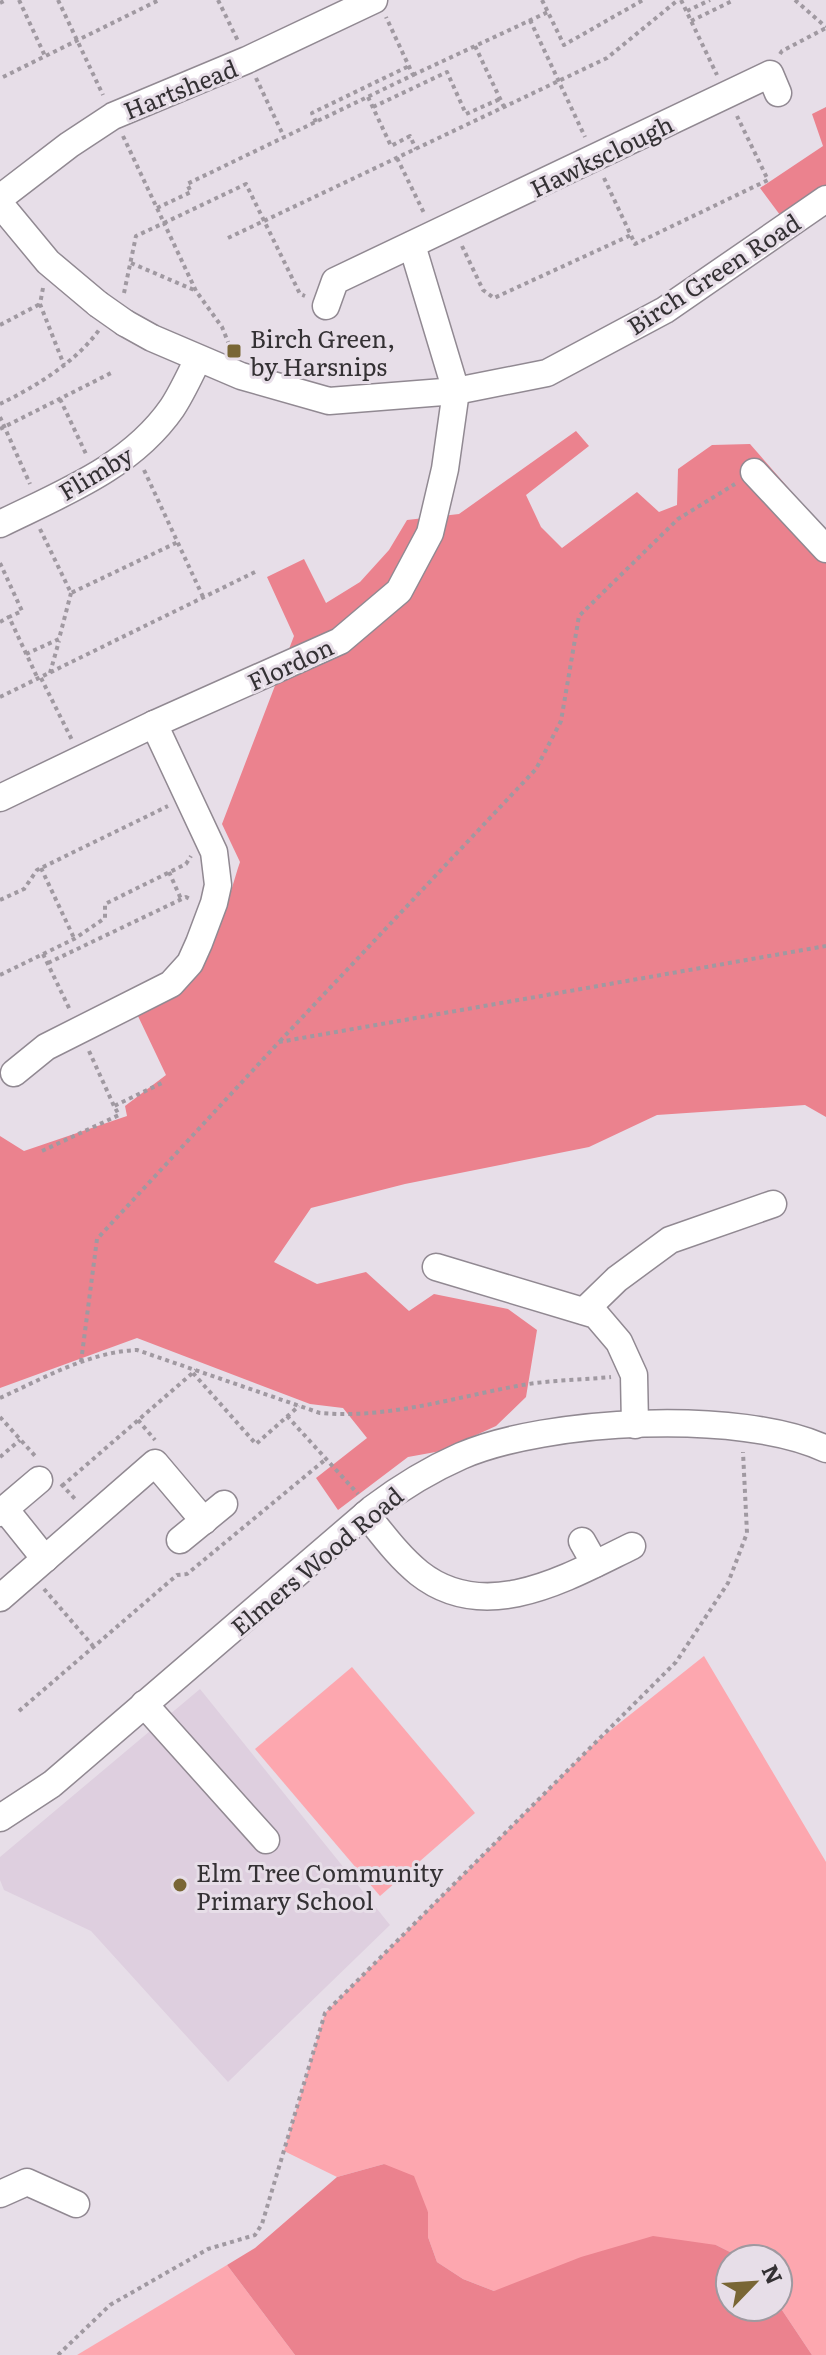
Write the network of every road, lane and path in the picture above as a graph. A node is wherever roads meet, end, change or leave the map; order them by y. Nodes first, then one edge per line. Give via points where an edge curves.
1 (6, 0) edge
2 (19, 0) edge
3 (58, 0) edge
4 (159, 0) edge
5 (218, 0) edge
6 (542, 0) edge
7 (643, 0) edge
8 (678, 0) edge
9 (710, 0) edge
10 (734, 0) edge
11 (795, 0) edge
12 (0, 3) edge
13 (379, 7) edge
14 (686, 11) dead end
15 (548, 12) junction
16 (691, 21) dead end
17 (826, 27) edge
18 (77, 40) junction
19 (475, 46) junction
20 (45, 56) junction
21 (247, 60) junction
22 (409, 66) junction
23 (413, 75) junction
24 (3, 77) dead end
25 (774, 83) joint
26 (368, 97) junction
27 (500, 99) junction
28 (373, 107) junction
29 (504, 107) junction
30 (113, 116) junction
31 (316, 122) junction
32 (284, 137) junction
33 (416, 149) junction
34 (397, 158) junction
35 (826, 199) edge
36 (0, 201) edge
37 (157, 208) junction
38 (425, 216) dead end
39 (264, 221) junction
40 (452, 226) junction
41 (631, 235) dead end
42 (228, 238) dead end
43 (412, 245) junction
44 (48, 262) junction
45 (131, 263) dead end
46 (196, 291) dead end
47 (40, 304) junction
48 (326, 306) joint
49 (0, 325) edge
50 (198, 359) junction
51 (64, 365) dead end
52 (113, 372) dead end
53 (456, 391) junction
54 (60, 399) junction
55 (0, 417) edge
56 (2, 428) edge
57 (134, 450) junction
58 (754, 472) joint
59 (96, 476) junction
60 (35, 507) junction
61 (0, 524) edge
62 (178, 542) junction
63 (826, 549) edge
64 (0, 563) edge
65 (255, 572) dead end
66 (71, 593) junction
67 (204, 599) junction
68 (9, 617) junction
69 (0, 622) edge
70 (59, 639) junction
71 (26, 654) junction
72 (50, 673) junction
73 (40, 678) junction
74 (0, 697) edge
75 (154, 724) junction
76 (81, 759) junction
77 (188, 796) junction
78 (0, 798) edge
79 (207, 835) junction
80 (41, 868) junction
81 (169, 872) junction
82 (0, 900) edge
83 (181, 900) junction
84 (212, 908) junction
85 (74, 939) junction
86 (826, 946) edge
87 (48, 963) dead end
88 (0, 975) edge
89 (279, 1042) junction
90 (14, 1073) dead end
91 (164, 1082) dead end
92 (42, 1151) dead end
93 (773, 1204) dead end
94 (436, 1267) dead end
95 (584, 1311) junction
96 (81, 1362) junction
97 (194, 1371) junction
98 (634, 1375) junction
99 (0, 1398) edge
100 (299, 1406) junction
101 (287, 1416) junction
102 (635, 1425) junction
103 (742, 1427) junction
104 (20, 1440) dead end
105 (826, 1449) edge
106 (0, 1457) edge
107 (326, 1459) junction
108 (50, 1483) joint
109 (2, 1511) edge
110 (369, 1512) junction
111 (180, 1540) dead end
112 (632, 1546) dead end
113 (37, 1565) junction
114 (0, 1598) edge
115 (94, 1647) junction
116 (144, 1704) junction
117 (19, 1711) dead end
118 (0, 1818) edge
119 (266, 1840) dead end
120 (0, 2194) edge
121 (76, 2204) dead end
122 (58, 2355) edge

1 - 12 path
2 - 20 path
3 - 18 path
4 - 18 path
5 - 21 path
6 - 15 path
7 - 15 path via 564,45
8 - 29 path via 607,58
9 - 14 path
10 - 16 path
11 - 17 path
13 - 21 street, Hartshead
13 - 22 path
15 - 19 path
17 - 25 path via 782,51
18 - 20 path
18 - 30 path
19 - 23 path
19 - 27 path
20 - 24 path
21 - 30 street, Hartshead
21 - 32 path
22 - 23 path
22 - 31 path via 312,113
23 - 26 path
25 - 40 street, Hawksclough
26 - 28 path
26 - 31 path
27 - 28 path via 466,114 447,72
27 - 29 path
28 - 33 path via 391,146 410,136
29 - 33 path
30 - 36 street, Hartshead
30 - 37 path
31 - 32 path
32 - 37 path via 187,184 191,192
33 - 34 path
34 - 38 path
34 - 39 path
35 - 53 street, Birch Green Road via 665,310 547,373
36 - 44 street, Birch Green Road
37 - 39 path via 164,223 246,184
39 - 42 path
39 - 48 path via 300,294
40 - 41 path via 483,290 494,298
40 - 43 street, Hawksclough
43 - 48 street, Hawksclough via 335,281
43 - 53 street
44 - 47 path
44 - 50 street, Birch Green Road, bridge via 125,323
45 - 46 path
47 - 49 path
47 - 51 path
50 - 53 street, Birch Green Road via 329,401
50 - 57 street, Flimby via 173,406
52 - 54 path
53 - 75 street, Flordon via 430,533 399,591 340,641
54 - 56 path
54 - 59 path
55 - 56 path
56 - 60 path
57 - 59 street, Flimby
57 - 62 path
58 - 63 street
58 - 89 path via 678,519 579,616 561,721 536,769
59 - 60 street, Flimby
60 - 61 street, Flimby
60 - 66 path
62 - 66 path
62 - 67 path
64 - 68 path via 22,611
65 - 67 path
66 - 70 path
67 - 72 path
68 - 69 path
68 - 71 path
70 - 71 path
70 - 72 path
71 - 73 path
72 - 73 path
73 - 74 path
73 - 76 path
75 - 76 street, Flordon
75 - 77 street
76 - 78 street, Flordon
77 - 79 street
77 - 80 path
79 - 81 path via 186,864
79 - 84 street via 217,869
80 - 82 path via 24,889
80 - 85 path
81 - 83 path
81 - 85 path via 105,904 105,918
83 - 84 path via 186,897
83 - 87 path
84 - 90 street via 190,963 171,984 46,1047
85 - 88 path
86 - 89 path
89 - 96 path via 97,1239
91 - 92 path via 114,1106 119,1115
93 - 95 street via 670,1240
94 - 95 street
95 - 98 street via 596,1315 619,1342
96 - 97 path via 137,1350
96 - 99 path
97 - 100 path
97 - 101 path via 256,1444
97 - 108 path
98 - 100 path via 522,1385 351,1416
98 - 102 street
100 - 101 path
101 - 107 path
102 - 103 street, Elmers Wood Road
102 - 110 street, Elmers Wood Road via 542,1433 463,1455
103 - 105 street, Elmers Wood Road
103 - 122 path via 747,1533 728,1583 676,1662 325,2013 255,2235 208,2249 110,2305
104 - 106 path
107 - 110 path
107 - 115 path
108 - 109 street
109 - 113 street
110 - 112 street via 399,1555 421,1575 468,1594 512,1596 553,1583 588,1552
110 - 116 street, Elmers Wood Road
111 - 113 street via 214,1512 155,1463
113 - 114 street
113 - 115 path
115 - 117 path
116 - 118 street, Elmers Wood Road via 52,1784
116 - 119 street
120 - 121 street via 27,2182

